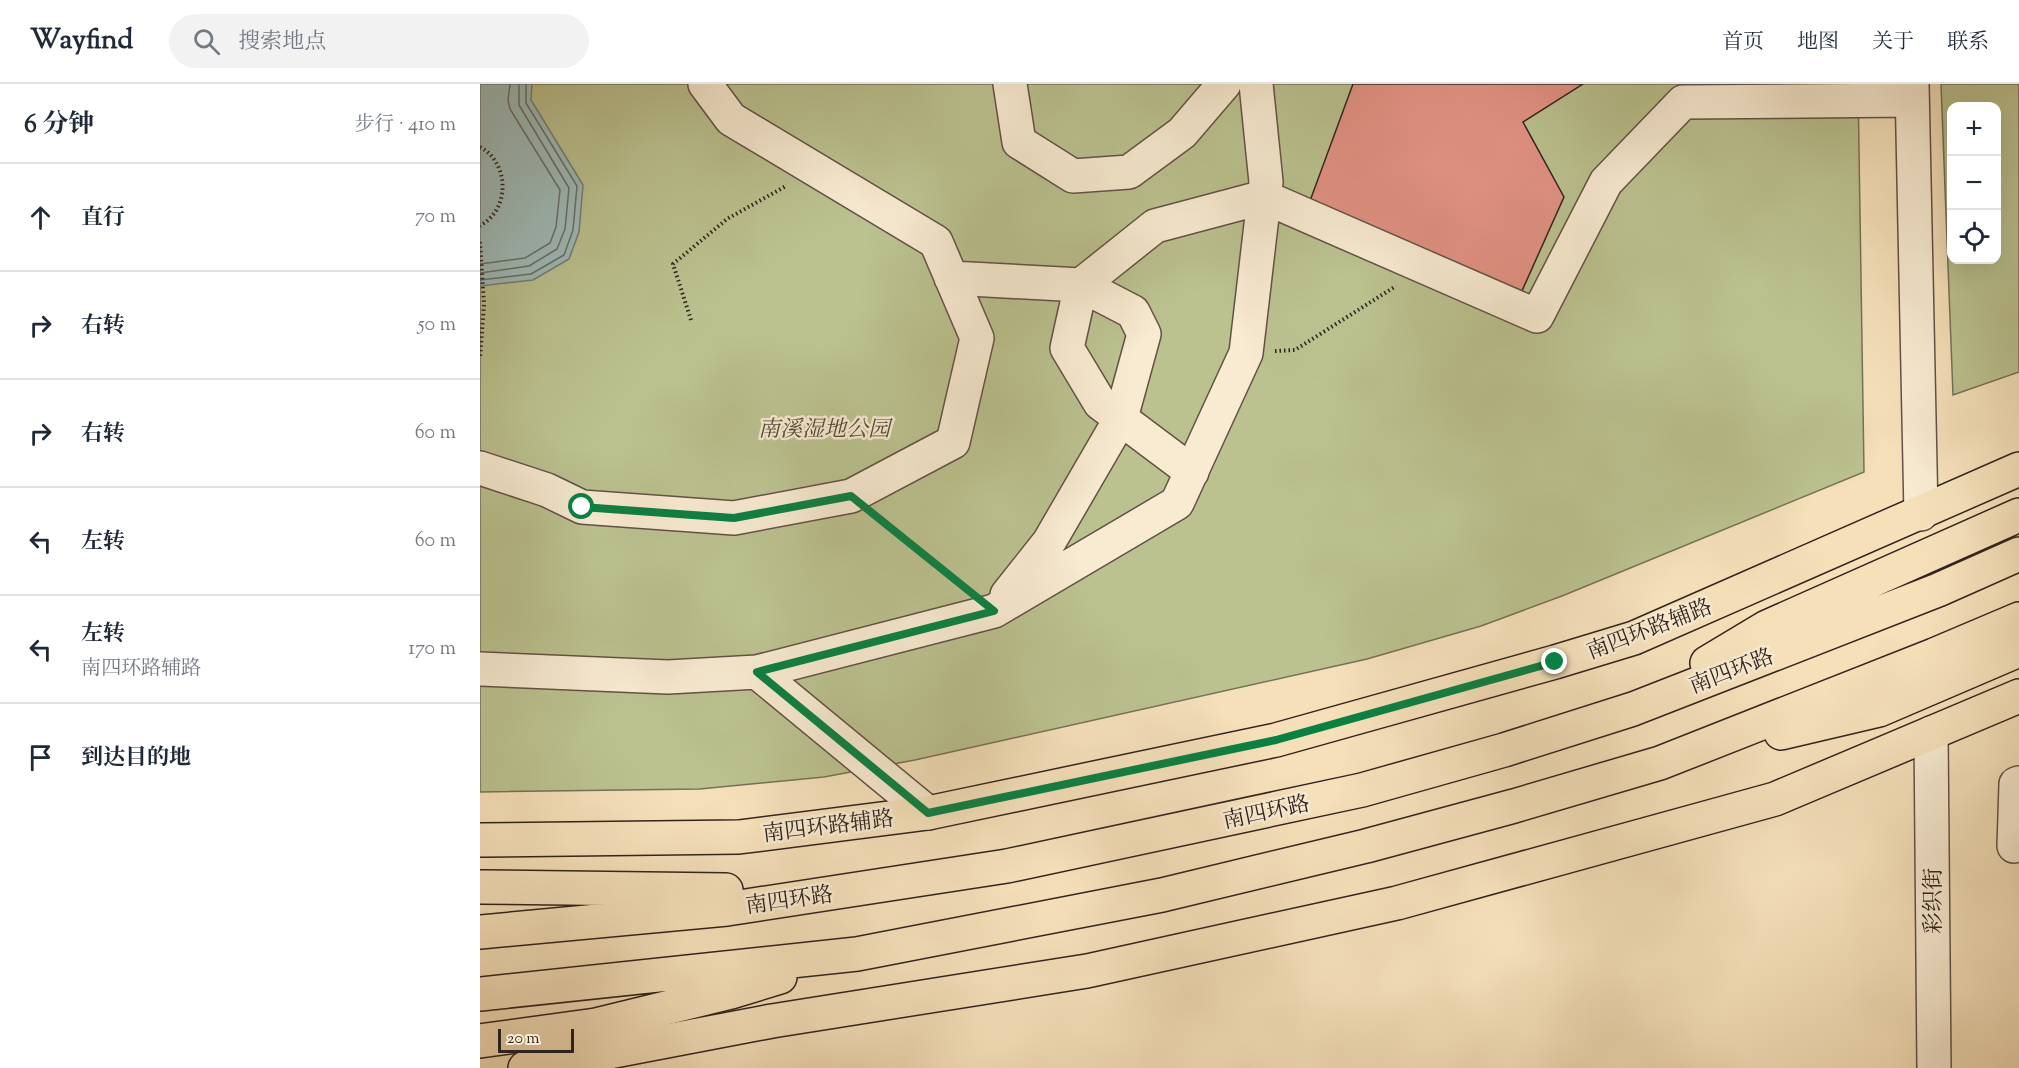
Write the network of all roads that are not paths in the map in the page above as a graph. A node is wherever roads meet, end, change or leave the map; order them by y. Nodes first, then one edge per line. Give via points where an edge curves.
1 (705, 84) edge
2 (1010, 84) edge
3 (1224, 84) edge
4 (1256, 84) edge
5 (1912, 92) edge
6 (1264, 197) junction
7 (951, 278) junction
8 (1081, 285) junction
9 (1121, 418) junction
10 (480, 468) edge
11 (2019, 470) edge
12 (1192, 471) junction
13 (1921, 514) junction
14 (2019, 515) edge
15 (2019, 554) edge
16 (994, 611) junction
17 (2019, 619) edge
18 (2019, 650) edge
19 (480, 669) edge
20 (757, 672) junction
21 (2019, 696) edge
22 (1633, 708) junction
23 (1931, 733) junction
24 (1660, 763) junction
25 (2019, 783) edge
26 (928, 813) junction
27 (480, 840) edge
28 (2019, 844) edge
29 (480, 887) edge
30 (866, 888) junction
31 (480, 932) edge
32 (857, 954) junction
33 (480, 994) edge
34 (480, 1041) edge
35 (525, 1068) edge
36 (1934, 1068) edge

1 - 7 street via 731,118 936,242
2 - 3 street via 1019,142 1073,176 1129,172 1182,133
4 - 6 street via 1266,182
5 - 6 street via 1683,102 1606,182 1537,316
5 - 13 street
6 - 8 street via 1155,226
6 - 12 street via 1246,353
7 - 8 street
7 - 10 street via 977,338 953,442 851,496 734,518 605,509 582,507 547,490
8 - 9 street via 1067,348 1100,403
8 - 9 street via 1133,312 1144,334
9 - 12 street
9 - 16 street via 1049,542
11 - 13 main road, 南四环路辅路
12 - 16 street via 1178,503
13 - 26 main road, 南四环路辅路 via 1634,638 1555,662 1276,740
14 - 22 main road via 1767,627
15 - 22 main road, 南四环路 via 1938,590
16 - 20 street
17 - 24 main road
18 - 24 main road via 1879,710
19 - 20 street via 668,677
20 - 26 street
21 - 23 main road
22 - 30 main road, 南四环路 via 1362,790 1007,866
23 - 35 main road via 1775,800 1398,903 1087,971 772,1021
23 - 36 street, 彩织街
24 - 32 main road via 1366,846 1173,892
25 - 28 street via 2014,846
26 - 27 main road, 南四环路辅路 via 740,837
29 - 30 main road
30 - 31 main road, 南四环路 via 727,909
32 - 33 main road
32 - 34 main road via 596,1026

